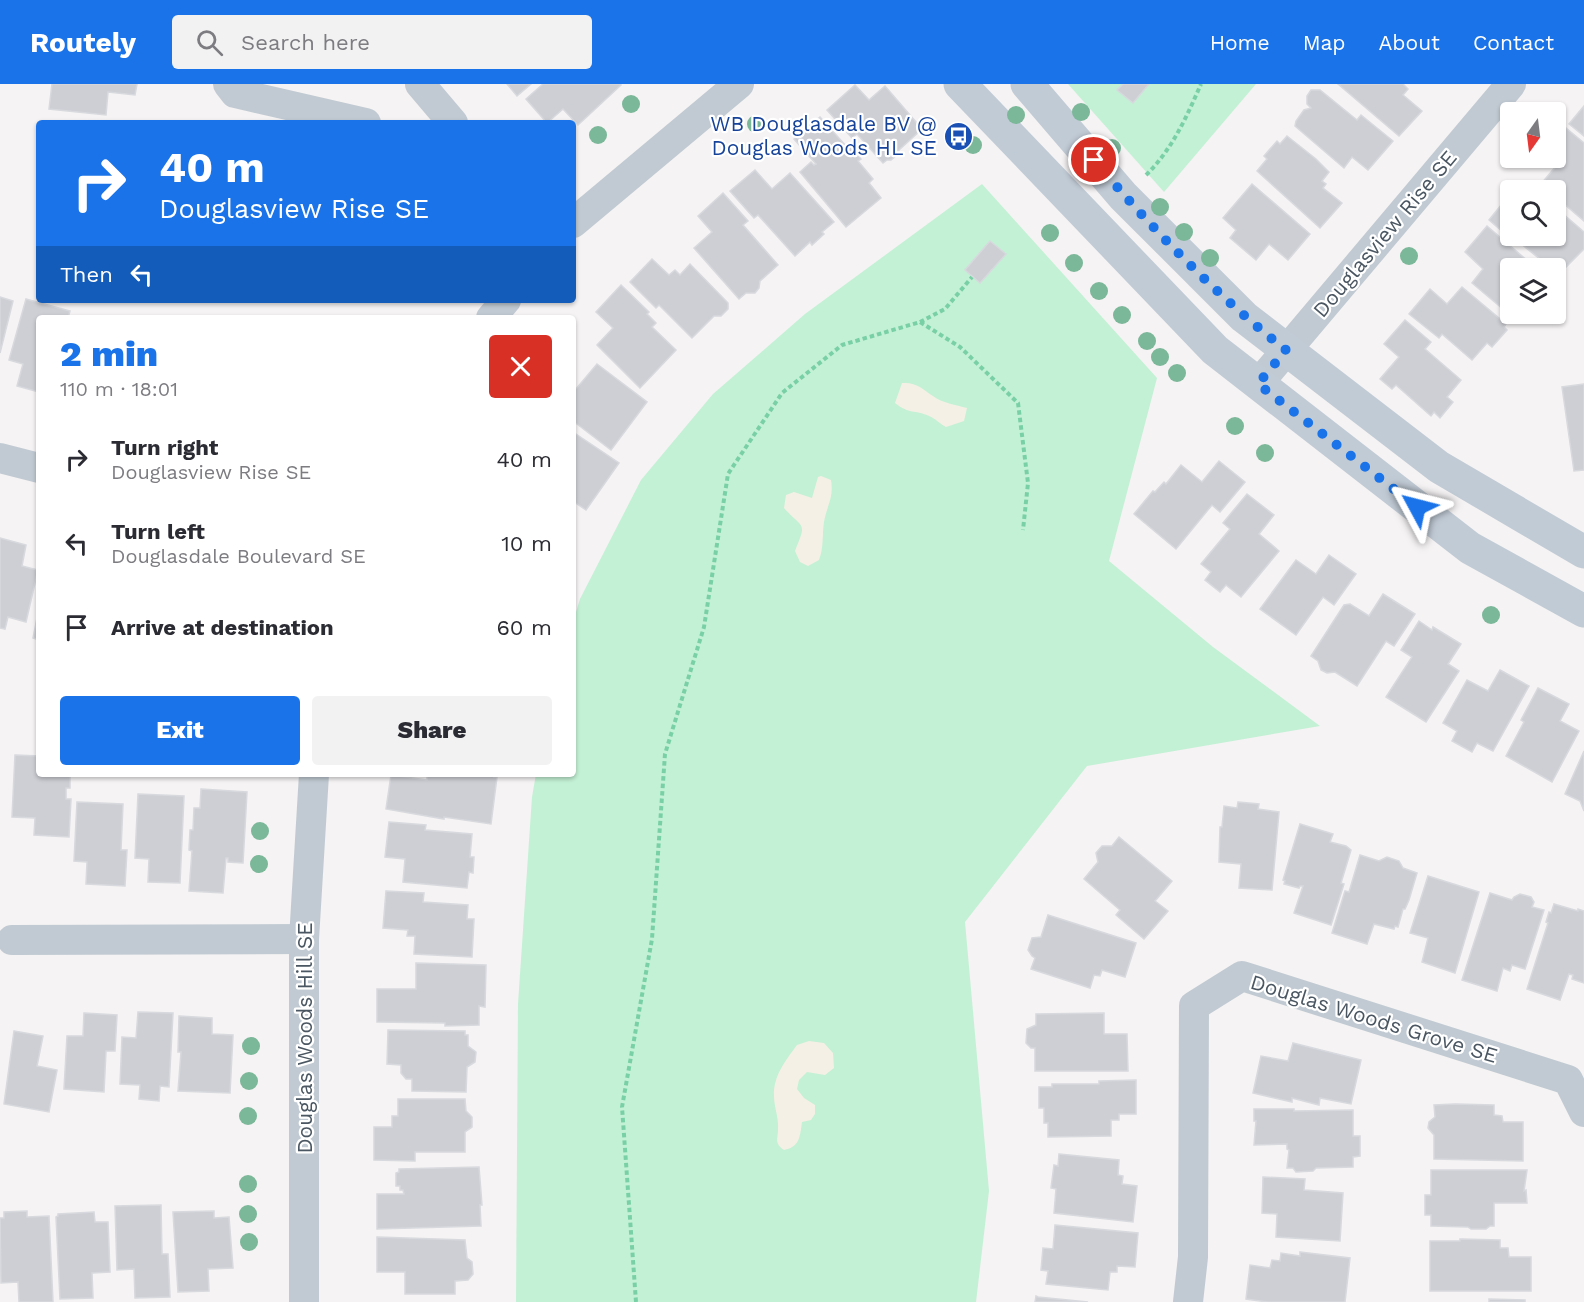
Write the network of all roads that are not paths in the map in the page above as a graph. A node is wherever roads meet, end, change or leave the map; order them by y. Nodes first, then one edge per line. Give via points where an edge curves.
1 (228, 84) edge
2 (420, 84) edge
3 (739, 84) edge
4 (960, 84) edge
5 (1027, 84) edge
6 (1511, 84) edge
7 (353, 120) edge
8 (450, 120) edge
9 (576, 220) edge
10 (503, 303) edge
11 (493, 315) edge
12 (1286, 350) junction
13 (1258, 384) junction
14 (0, 458) edge
15 (36, 467) edge
16 (1584, 552) edge
17 (1584, 611) edge
18 (314, 777) edge
19 (304, 939) junction
20 (12, 940) dead end
21 (1584, 1112) edge
22 (304, 1302) edge
23 (1188, 1302) edge

1 - 7 street via 235,93
2 - 8 street
3 - 9 street
4 - 13 street via 1215,350
5 - 12 street via 1123,196 1244,317
6 - 12 street, Douglasview Rise SE
10 - 11 street
12 - 13 street, Douglasview Rise SE
12 - 16 street via 1439,467
13 - 17 street via 1470,548
14 - 15 street
18 - 19 street, Douglas Woods Hill SE
19 - 20 street
19 - 22 street, Douglas Woods Hill SE
21 - 23 street, Douglas Woods Grove SE via 1568,1080 1242,976 1194,1006 1193,1257

